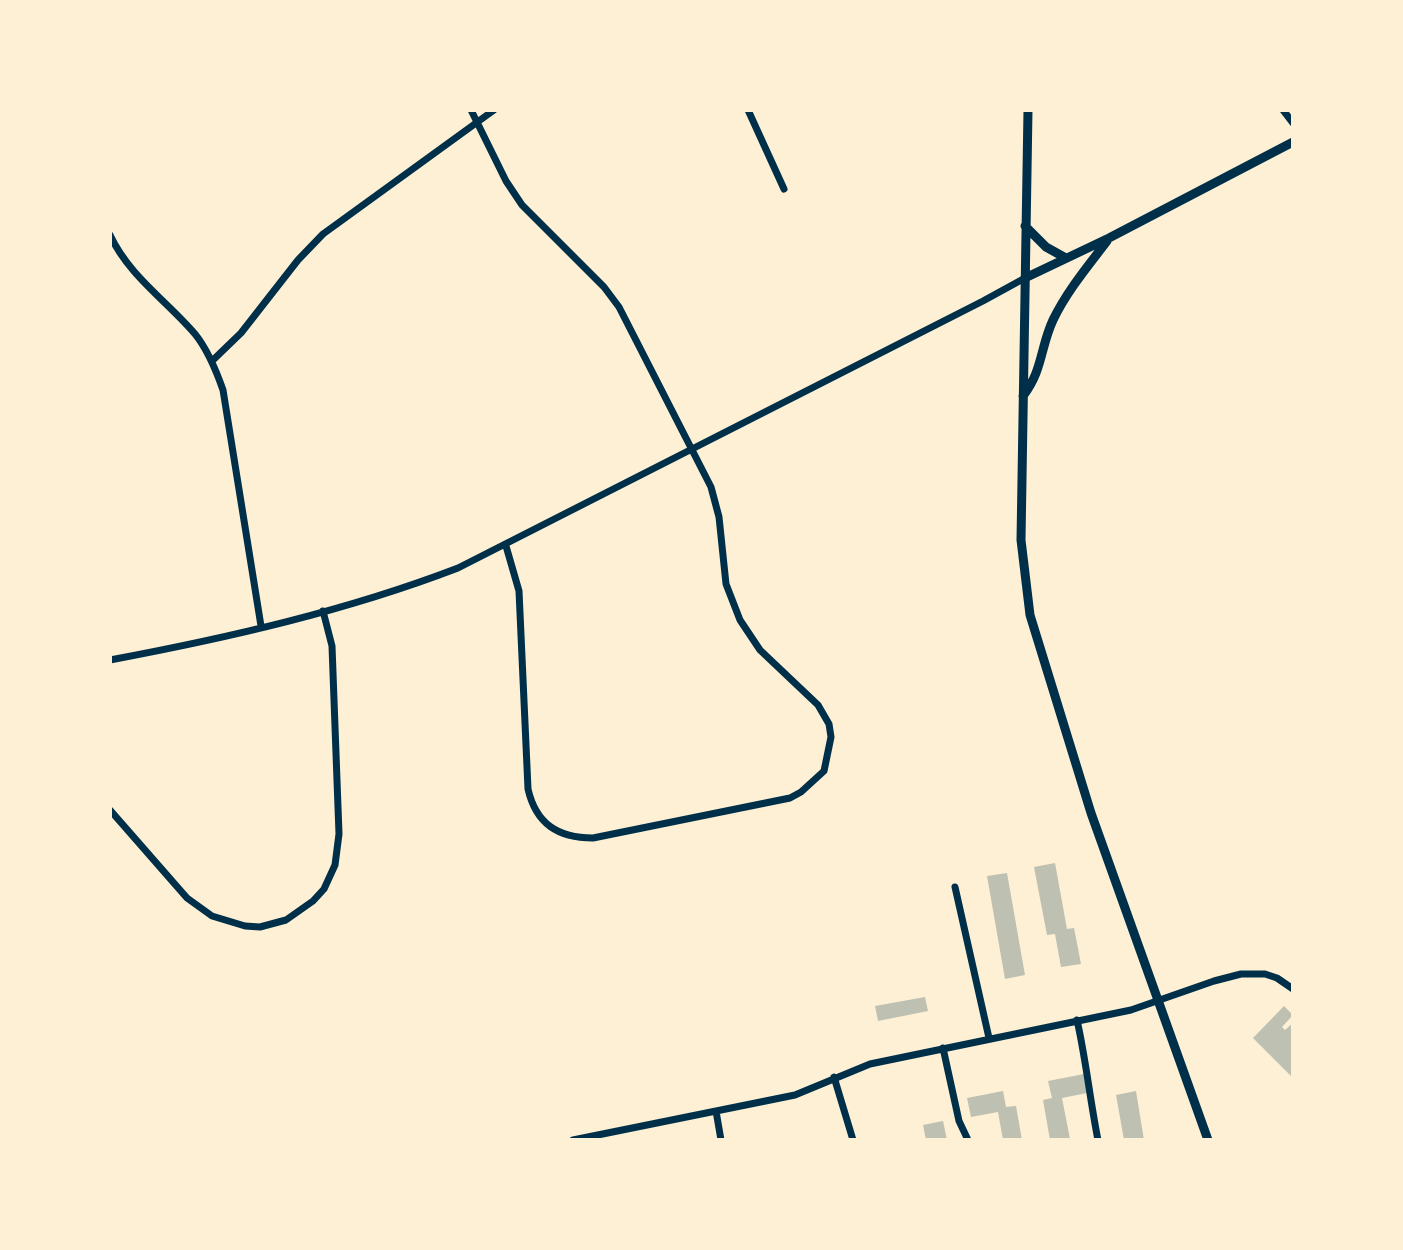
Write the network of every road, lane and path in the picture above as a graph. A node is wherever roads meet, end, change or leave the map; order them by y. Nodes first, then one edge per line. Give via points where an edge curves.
1 (471, 110) edge
2 (494, 110) edge
3 (748, 110) edge
4 (1028, 110) edge
5 (1283, 110) edge
6 (477, 122) junction
7 (1293, 123) edge
8 (1293, 142) edge
9 (784, 189) dead end
10 (1025, 226) junction
11 (110, 235) edge
12 (1109, 238) junction
13 (1064, 257) junction
14 (1025, 278) junction
15 (212, 361) junction
16 (1023, 396) junction
17 (693, 450) junction
18 (506, 546) junction
19 (323, 611) junction
20 (261, 626) junction
21 (110, 660) edge
22 (110, 810) edge
23 (955, 887) dead end
24 (1293, 989) edge
25 (1158, 1000) junction
26 (1077, 1020) junction
27 (989, 1038) junction
28 (943, 1048) junction
29 (834, 1077) junction
30 (716, 1111) junction
31 (573, 1140) edge
32 (721, 1140) edge
33 (853, 1140) edge
34 (968, 1140) edge
35 (1098, 1140) edge
36 (1208, 1140) edge

1 - 6 street
2 - 6 street
3 - 9 street
4 - 10 street
5 - 7 street
6 - 15 street via 323,234
6 - 17 street via 522,205 619,307
8 - 12 street
10 - 13 street
10 - 14 street
11 - 15 street via 131,269 196,336
12 - 13 street
12 - 16 street via 1065,298 1035,381
13 - 14 street
14 - 16 street
14 - 17 street
15 - 20 street via 225,396
16 - 25 street via 1021,540 1030,615 1091,813
17 - 18 street
17 - 18 street via 716,502 726,584 740,620 760,650 818,705 829,724 824,771 790,798 593,838 549,828 531,805 528,789 519,591
18 - 19 street via 412,587
19 - 20 street
19 - 22 street via 332,646 339,842 332,874 313,901 286,920 260,927 212,916 187,898
20 - 21 street
23 - 27 street
24 - 25 street via 1277,978 1253,973
25 - 26 street
25 - 36 street
26 - 27 street
26 - 35 street
27 - 28 street
28 - 29 street
28 - 34 street
29 - 30 street via 795,1095
29 - 33 street
30 - 31 street
30 - 32 street

